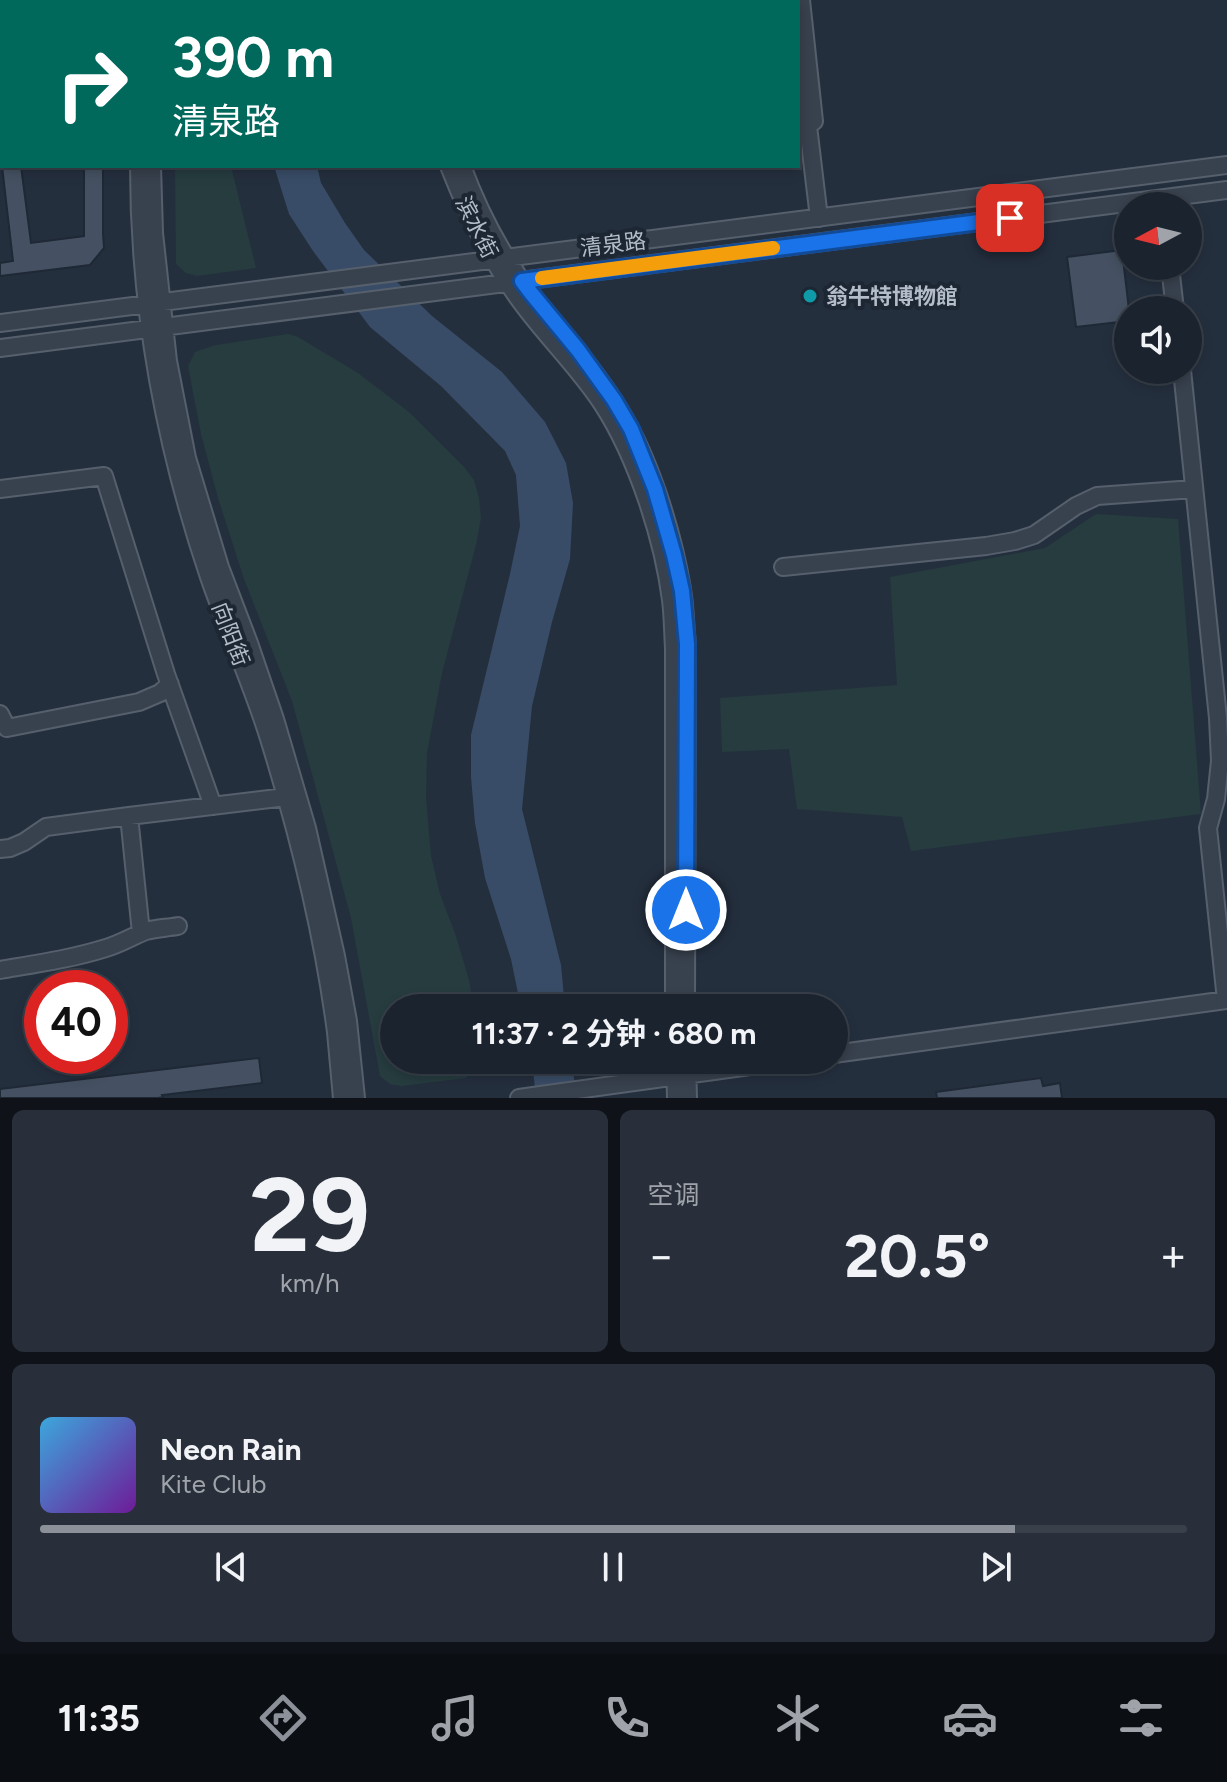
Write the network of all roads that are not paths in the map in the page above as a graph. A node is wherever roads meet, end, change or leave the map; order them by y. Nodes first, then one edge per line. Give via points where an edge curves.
1 (801, 0) edge
2 (800, 103) edge
3 (808, 126) junction
4 (1227, 165) edge
5 (139, 168) edge
6 (152, 168) edge
7 (450, 168) edge
8 (463, 168) edge
9 (1227, 190) edge
10 (1202, 195) edge
11 (1114, 208) edge
12 (819, 218) junction
13 (500, 259) junction
14 (515, 282) junction
15 (154, 304) junction
16 (0, 323) edge
17 (157, 328) junction
18 (0, 348) edge
19 (1183, 384) edge
20 (0, 489) edge
21 (1194, 489) junction
22 (783, 567) dead end
23 (170, 684) junction
24 (0, 714) edge
25 (286, 797) junction
26 (213, 806) junction
27 (129, 816) junction
28 (0, 849) edge
29 (178, 926) dead end
30 (141, 933) junction
31 (0, 970) edge
32 (674, 994) edge
33 (686, 994) edge
34 (1227, 1000) edge
35 (848, 1052) edge
36 (658, 1074) edge
37 (680, 1074) edge
38 (682, 1074) edge
39 (342, 1098) edge
40 (356, 1098) edge
41 (519, 1098) edge
42 (676, 1098) edge
43 (688, 1098) edge

1 - 3 street via 814,121
2 - 3 street via 802,122
3 - 12 street
4 - 12 street, 清泉路
5 - 15 street, 向阳街 via 143,269
6 - 15 street, 向阳街
7 - 13 street, 滨水街 via 477,231
8 - 13 street, 滨水街
9 - 10 street, 清泉路
11 - 14 street, 清泉路
12 - 13 street, 清泉路
13 - 14 street, 滨水街
13 - 15 street, 清泉路
14 - 17 street, 清泉路
14 - 32 street, 滨水街 via 517,297 585,378 621,437 662,553 674,648
14 - 33 street, 滨水街 via 531,293 578,350 631,429 663,515 682,591 687,644
15 - 16 street, 清泉路
15 - 17 street, 向阳街
17 - 18 street, 清泉路
17 - 25 street, 向阳街 via 162,402 177,470
17 - 40 street, 向阳街 via 203,513 271,706 307,828 348,1021
19 - 21 street
20 - 23 street via 104,476
21 - 22 street via 1097,496 1015,541
21 - 34 street via 1218,718 1220,761 1208,828
23 - 24 street via 139,702 7,728
23 - 26 street
25 - 26 street
25 - 39 street, 向阳街 via 325,967
26 - 27 street
27 - 28 street via 46,827 24,842
27 - 30 street
29 - 30 street
30 - 31 street via 104,949
34 - 35 street
36 - 41 street
37 - 42 street
38 - 43 street

